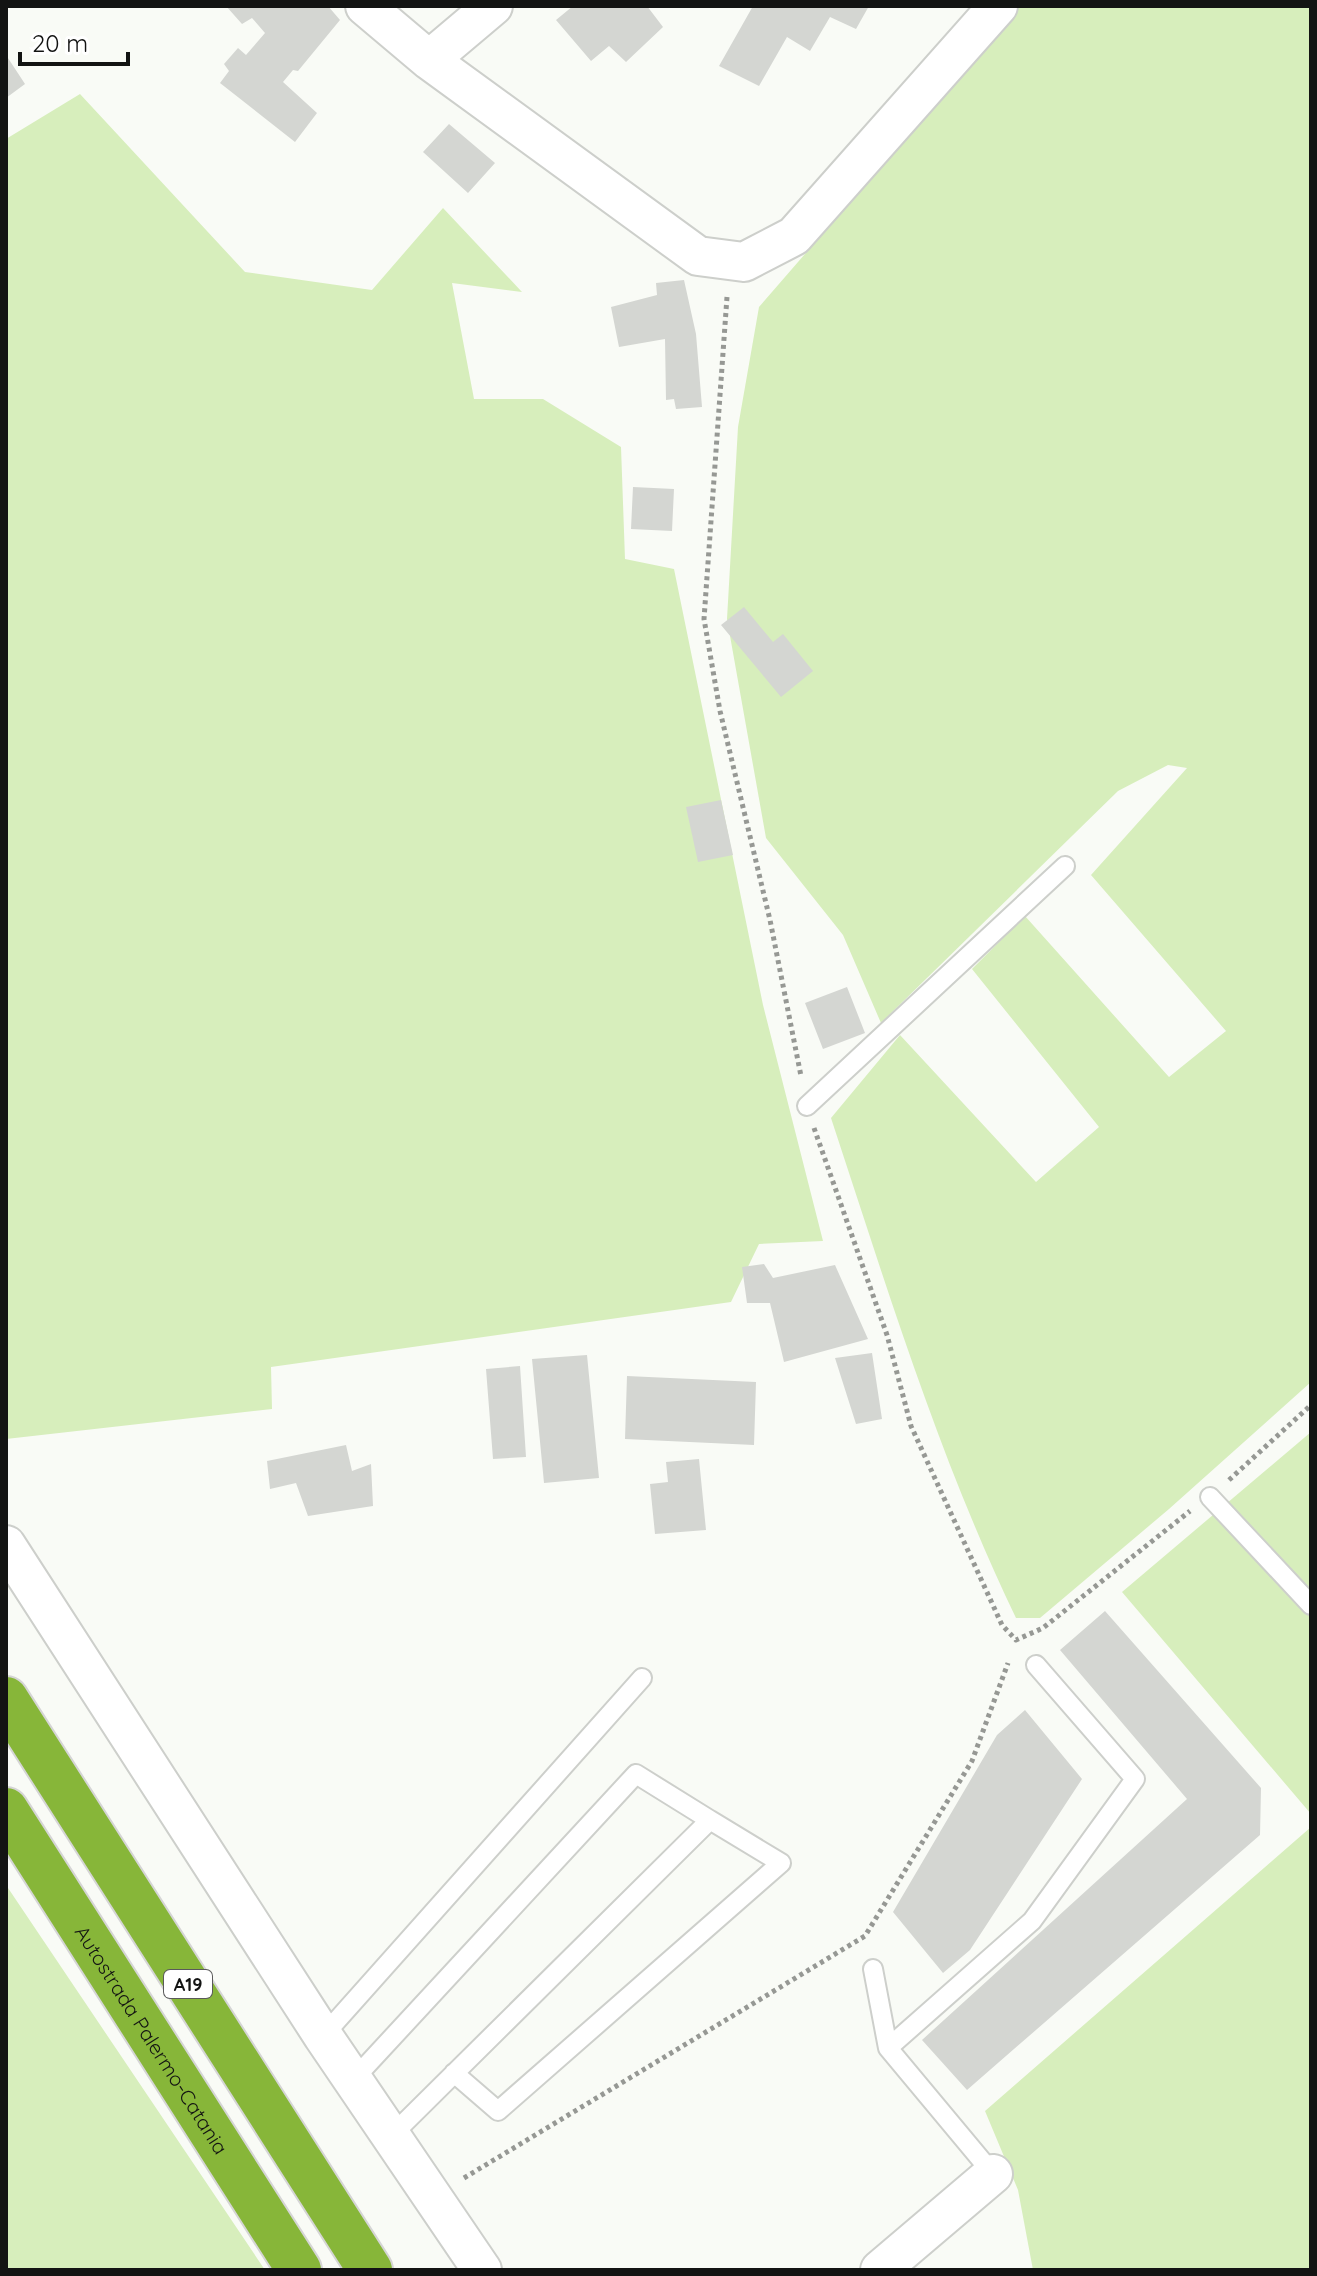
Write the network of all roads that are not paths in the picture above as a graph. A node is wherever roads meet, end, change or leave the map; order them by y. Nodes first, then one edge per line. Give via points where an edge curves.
1 (365, 6) edge
2 (493, 6) edge
3 (998, 6) edge
4 (429, 60) junction
5 (1065, 866) dead end
6 (807, 1106) road end
7 (1210, 1497) road end
8 (6, 1545) edge
9 (1311, 1605) edge
10 (1036, 1665) dead end
11 (642, 1678) dead end
12 (6, 1699) edge
13 (6, 1810) edge
14 (710, 1820) junction
15 (873, 1969) dead end
16 (323, 2036) junction
17 (888, 2048) junction
18 (454, 2073) junction
19 (353, 2080) junction
20 (391, 2136) junction
21 (993, 2174) joint
22 (299, 2270) edge
23 (370, 2270) edge
24 (482, 2270) edge
25 (880, 2270) edge

1 - 4 street
2 - 4 street
3 - 4 street via 794,236 744,262 698,256
5 - 6 lane
7 - 9 lane
8 - 16 street
10 - 17 lane via 1135,1779 1032,1921
11 - 16 lane
12 - 23 highway, A19
13 - 22 highway, Autostrada Palermo-Catania
14 - 18 lane
14 - 18 lane via 781,1863 498,2111
14 - 19 lane via 636,1774
15 - 17 lane
16 - 19 street
17 - 21 lane
18 - 20 lane
19 - 20 street
20 - 24 street
21 - 25 street

